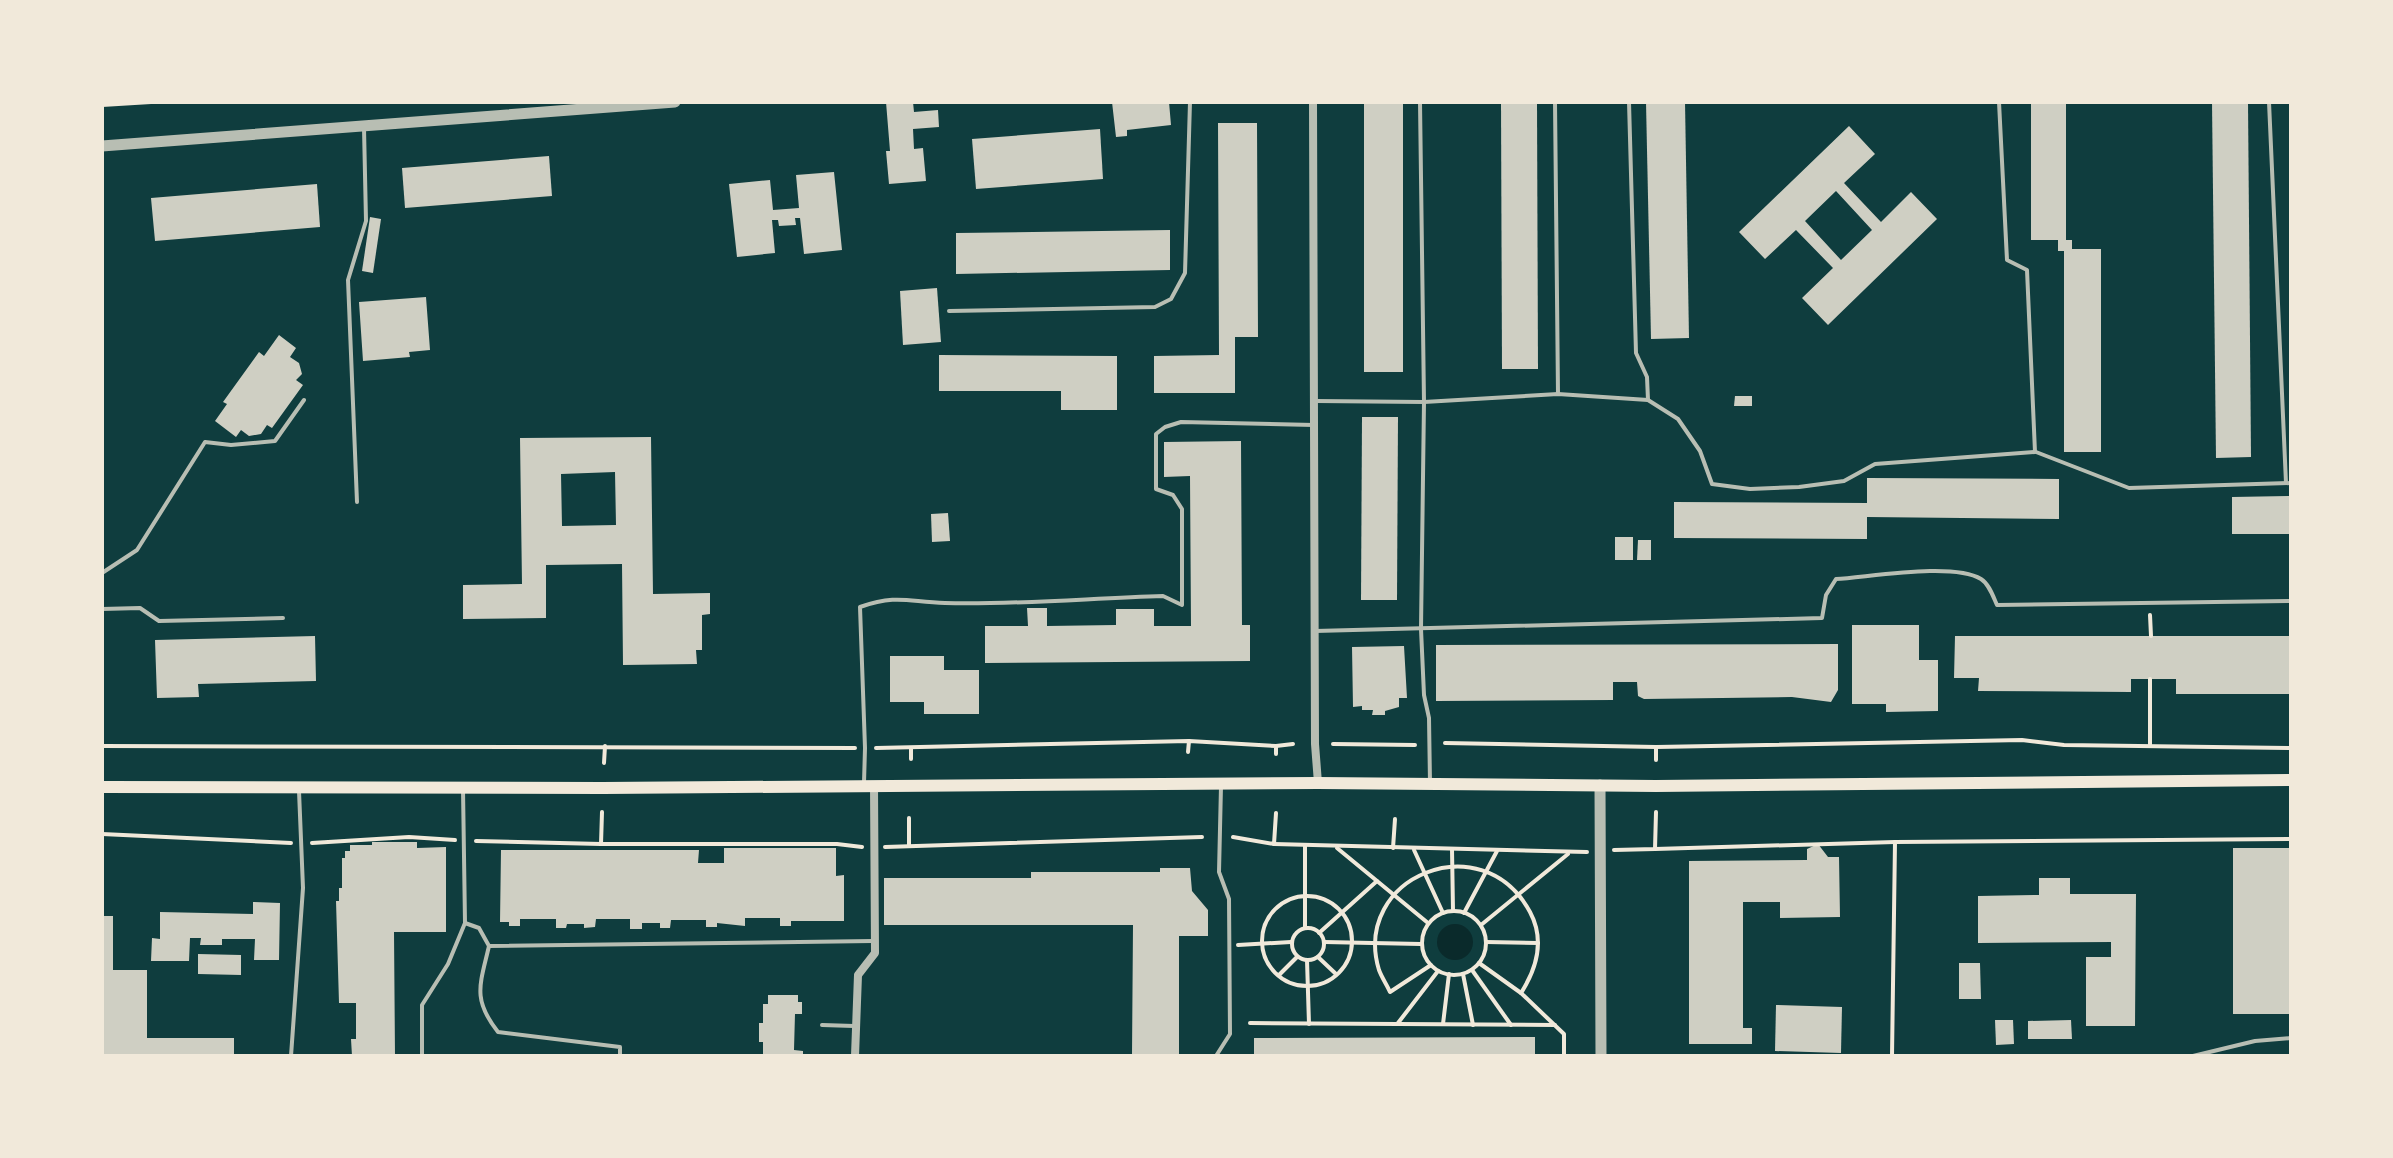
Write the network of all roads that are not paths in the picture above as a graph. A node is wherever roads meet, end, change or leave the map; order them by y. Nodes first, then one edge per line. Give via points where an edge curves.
1 (675, 102) edge
2 (1190, 102) edge
3 (1313, 102) edge
4 (1420, 102) edge
5 (1555, 102) edge
6 (1629, 102) edge
7 (1999, 102) edge
8 (2269, 102) edge
9 (600, 105) edge
10 (364, 128) junction
11 (102, 146) edge
12 (949, 311) dead end
13 (1558, 394) junction
14 (304, 400) dead end
15 (1648, 400) junction
16 (1314, 401) junction
17 (1424, 402) junction
18 (1314, 425) junction
19 (2035, 452) junction
20 (2288, 483) edge
21 (357, 502) dead end
22 (102, 573) edge
23 (2291, 601) edge
24 (102, 609) edge
25 (283, 618) dead end
26 (1421, 629) junction
27 (1315, 631) junction
28 (2291, 780) edge
29 (1318, 783) junction
30 (1221, 784) junction
31 (1430, 784) junction
32 (869, 785) junction
33 (1600, 785) junction
34 (299, 786) junction
35 (102, 787) edge
36 (463, 787) junction
37 (465, 923) junction
38 (875, 941) junction
39 (489, 946) junction
40 (822, 1025) dead end
41 (856, 1026) junction
42 (2291, 1038) edge
43 (291, 1056) edge
44 (422, 1056) edge
45 (620, 1056) edge
46 (855, 1056) edge
47 (1216, 1056) edge
48 (1601, 1056) edge
49 (2193, 1056) edge

1 - 9 street
2 - 12 lane via 1185,273 1171,299 1155,307
3 - 16 street
4 - 17 lane
5 - 13 lane
6 - 15 lane via 1636,353 1647,377
7 - 19 lane via 2007,260 2027,270
8 - 20 lane
9 - 10 street
10 - 11 street
10 - 21 lane via 366,221 348,280
13 - 15 lane
13 - 17 lane
14 - 22 lane via 275,441 205,442 137,550
15 - 19 lane via 1678,419 1700,451 1712,484 1799,487 1844,481 1875,464
16 - 17 lane
16 - 18 street
17 - 26 lane
18 - 27 street
18 - 32 lane via 1181,422 1156,434 1156,489 1173,495 1182,509 1182,605 1163,596 943,603 903,598 860,607
19 - 20 lane via 2129,488
23 - 26 lane via 1997,605 1984,580 1967,572 1937,571 1836,579 1826,595 1822,618
24 - 25 lane via 140,608 159,621
26 - 27 lane
26 - 31 lane
27 - 29 street
28 - 33 main road
29 - 30 main road
29 - 31 main road
30 - 32 main road
30 - 47 lane via 1219,872 1229,899 1230,1034
31 - 33 main road
32 - 36 main road
32 - 38 street
33 - 48 street
34 - 35 main road
34 - 36 main road
34 - 43 lane via 303,888
36 - 37 lane
37 - 39 lane via 479,928
37 - 44 lane via 422,1005
38 - 39 lane
38 - 41 street via 875,953 858,975
39 - 45 lane via 480,1004 498,1032 620,1047
40 - 41 lane
41 - 46 street
42 - 49 lane

